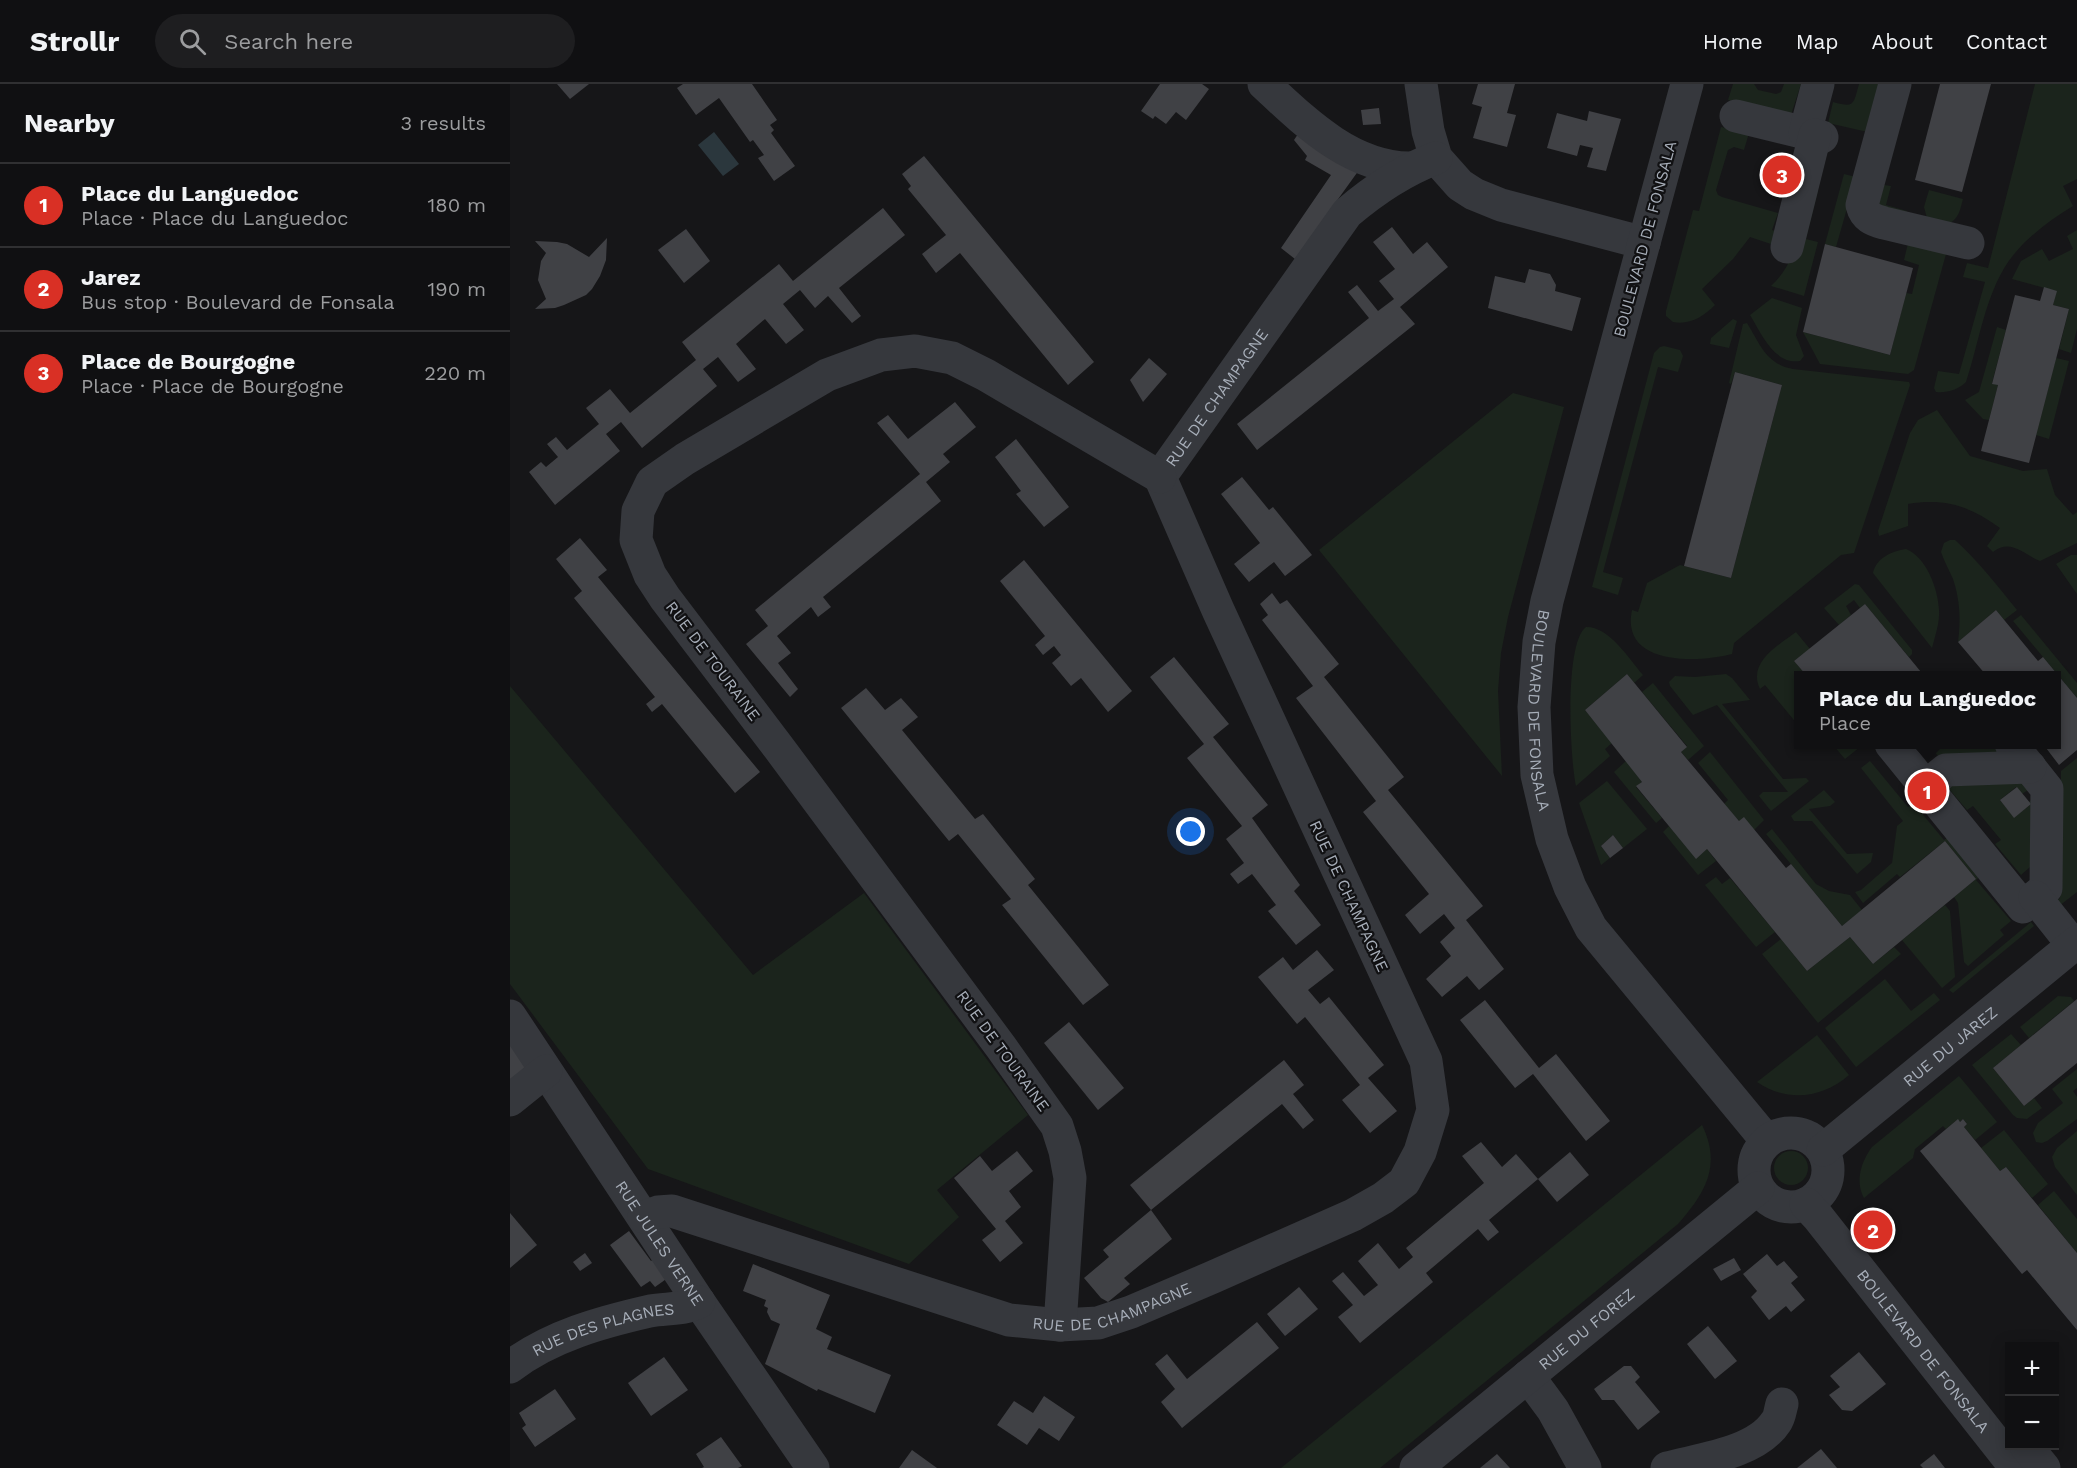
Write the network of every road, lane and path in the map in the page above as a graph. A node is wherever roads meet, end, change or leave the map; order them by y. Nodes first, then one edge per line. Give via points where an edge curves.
1 (1264, 84) edge
2 (1421, 84) edge
3 (1687, 84) edge
4 (1818, 84) edge
5 (1894, 84) edge
6 (1736, 116) dead end
7 (1814, 135) junction
8 (1423, 163) junction
9 (1644, 243) junction
10 (1968, 243) dead end
11 (1787, 247) dead end
12 (1160, 477) junction
13 (1895, 749) edge
14 (2021, 756) edge
15 (1926, 786) junction
16 (2036, 897) junction
17 (2075, 943) edge
18 (510, 1016) edge
19 (546, 1071) junction
20 (510, 1100) edge
21 (1767, 1141) junction
22 (1823, 1150) junction
23 (1758, 1188) junction
24 (1815, 1197) junction
25 (644, 1217) junction
26 (699, 1302) junction
27 (1060, 1325) junction
28 (510, 1367) edge
29 (1528, 1376) junction
30 (1782, 1404) dead end
31 (2005, 1420) edge
32 (2029, 1450) edge
33 (813, 1468) edge
34 (1416, 1468) edge
35 (1585, 1468) edge
36 (1667, 1468) edge
37 (2016, 1468) edge
38 (2044, 1468) edge

1 - 8 street via 1325,136 1357,157 1391,168
2 - 8 street via 1428,131
3 - 9 street, BOULEVARD DE FONSALA
4 - 7 street
5 - 10 street via 1865,148 1863,211 1884,223
6 - 7 street
7 - 11 street
8 - 9 street via 1474,194 1501,205
8 - 12 street, RUE DE CHAMPAGNE via 1377,188 1347,213
9 - 21 street, BOULEVARD DE FONSALA via 1547,601 1534,708 1537,775 1551,839 1592,928
12 - 27 street, RUE DE CHAMPAGNE via 1426,1061 1433,1110 1420,1152 1404,1182 1383,1198 1353,1215 1131,1312 1098,1323
12 - 27 street, RUE DE TOURAINE via 986,375 952,358 915,351 881,355 827,375 652,482 638,511 636,540 664,598 1057,1126 1070,1178
13 - 15 street
14 - 15 street via 1946,770
14 - 16 street via 2047,789 2046,888
15 - 16 street via 2023,907
16 - 17 street
17 - 22 street, RUE DU JAREZ
18 - 19 street, RUE JULES VERNE
19 - 20 street
19 - 25 street, RUE JULES VERNE
21 - 22 street via 1795,1133 1814,1140
21 - 23 street via 1756,1158 1754,1176
22 - 24 street via 1829,1169
23 - 24 street via 1777,1205 1793,1207
23 - 29 street, RUE DU FOREZ
24 - 31 street, BOULEVARD DE FONSALA via 1847,1224
24 - 37 street, BOULEVARD DE FONSALA via 1818,1217
25 - 26 street, RUE JULES VERNE
25 - 27 street, RUE DE CHAMPAGNE via 672,1210 1010,1320
26 - 28 street, RUE DES PLAGNES via 689,1308 655,1310 615,1319 568,1335
26 - 33 street, RUE JULES VERNE
29 - 34 street, RUE DU FOREZ
29 - 35 street via 1553,1410
30 - 36 street via 1778,1420 1758,1441
32 - 38 street

